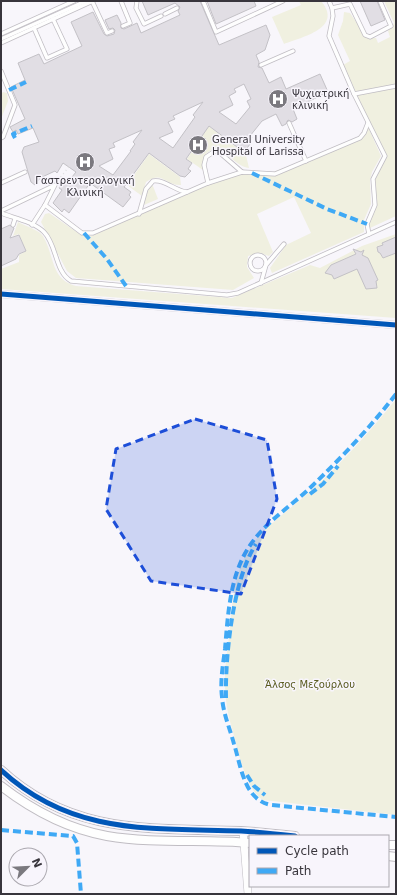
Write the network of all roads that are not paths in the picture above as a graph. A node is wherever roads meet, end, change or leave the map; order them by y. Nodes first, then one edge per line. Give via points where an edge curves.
1 (74, 1) edge
2 (86, 1) edge
3 (93, 1) edge
4 (120, 1) edge
5 (137, 1) edge
6 (203, 1) edge
7 (283, 1) edge
8 (329, 1) edge
9 (380, 1) edge
10 (177, 8) dead end
11 (332, 8) junction
12 (53, 19) junction
13 (123, 26) dead end
14 (34, 28) junction
15 (112, 31) dead end
16 (1, 34) edge
17 (1, 40) edge
18 (1, 43) edge
19 (293, 51) dead end
20 (260, 65) dead end
21 (1, 71) edge
22 (396, 86) edge
23 (354, 94) junction
24 (289, 123) dead end
25 (368, 123) junction
26 (1, 138) edge
27 (306, 161) junction
28 (25, 172) dead end
29 (242, 172) junction
30 (1, 183) edge
31 (208, 183) junction
32 (189, 192) junction
33 (45, 205) junction
34 (1, 212) edge
35 (140, 214) junction
36 (15, 219) junction
37 (396, 222) edge
38 (13, 225) dead end
39 (32, 225) junction
40 (369, 234) junction
41 (284, 244) dead end
42 (266, 265) junction
43 (261, 283) junction
44 (1, 294) edge
45 (396, 325) edge
46 (1, 770) edge
47 (1, 786) edge
48 (243, 831) junction
49 (285, 835) edge
50 (247, 843) edge
51 (248, 894) edge

1 - 16 lane
2 - 17 lane
3 - 12 lane
3 - 15 lane via 107,33
4 - 13 lane via 130,23
5 - 10 lane via 136,8 144,24
6 - 7 lane via 216,32
8 - 11 lane
9 - 11 lane via 391,26 370,37 365,35 350,4
11 - 23 lane via 329,36
12 - 14 lane
12 - 14 lane via 67,49 47,58
14 - 18 lane
19 - 20 lane
21 - 26 lane via 15,105 4,137
22 - 23 lane
23 - 25 lane
24 - 27 lane
25 - 27 lane via 360,138
25 - 40 lane via 385,156 373,179 375,204 367,224
27 - 29 lane via 275,174
28 - 30 lane
29 - 31 lane
29 - 31 lane via 215,151 206,157 204,165
31 - 32 lane
32 - 35 lane
32 - 35 lane via 180,191 162,182 153,182 146,189
33 - 34 lane via 55,185
33 - 35 lane via 87,234
33 - 39 lane
34 - 36 lane
36 - 38 lane
36 - 39 lane
37 - 40 lane
39 - 43 lane via 45,233 64,274 71,281 227,295
40 - 43 lane
41 - 42 lane
42 - 42 lane via 265,258 260,255 254,255 250,262 252,269 257,271
42 - 43 lane
44 - 45 street
46 - 48 street via 52,806 91,821 155,829
47 - 50 street via 46,815 88,832 154,840
48 - 49 street
48 - 50 street
50 - 51 street

